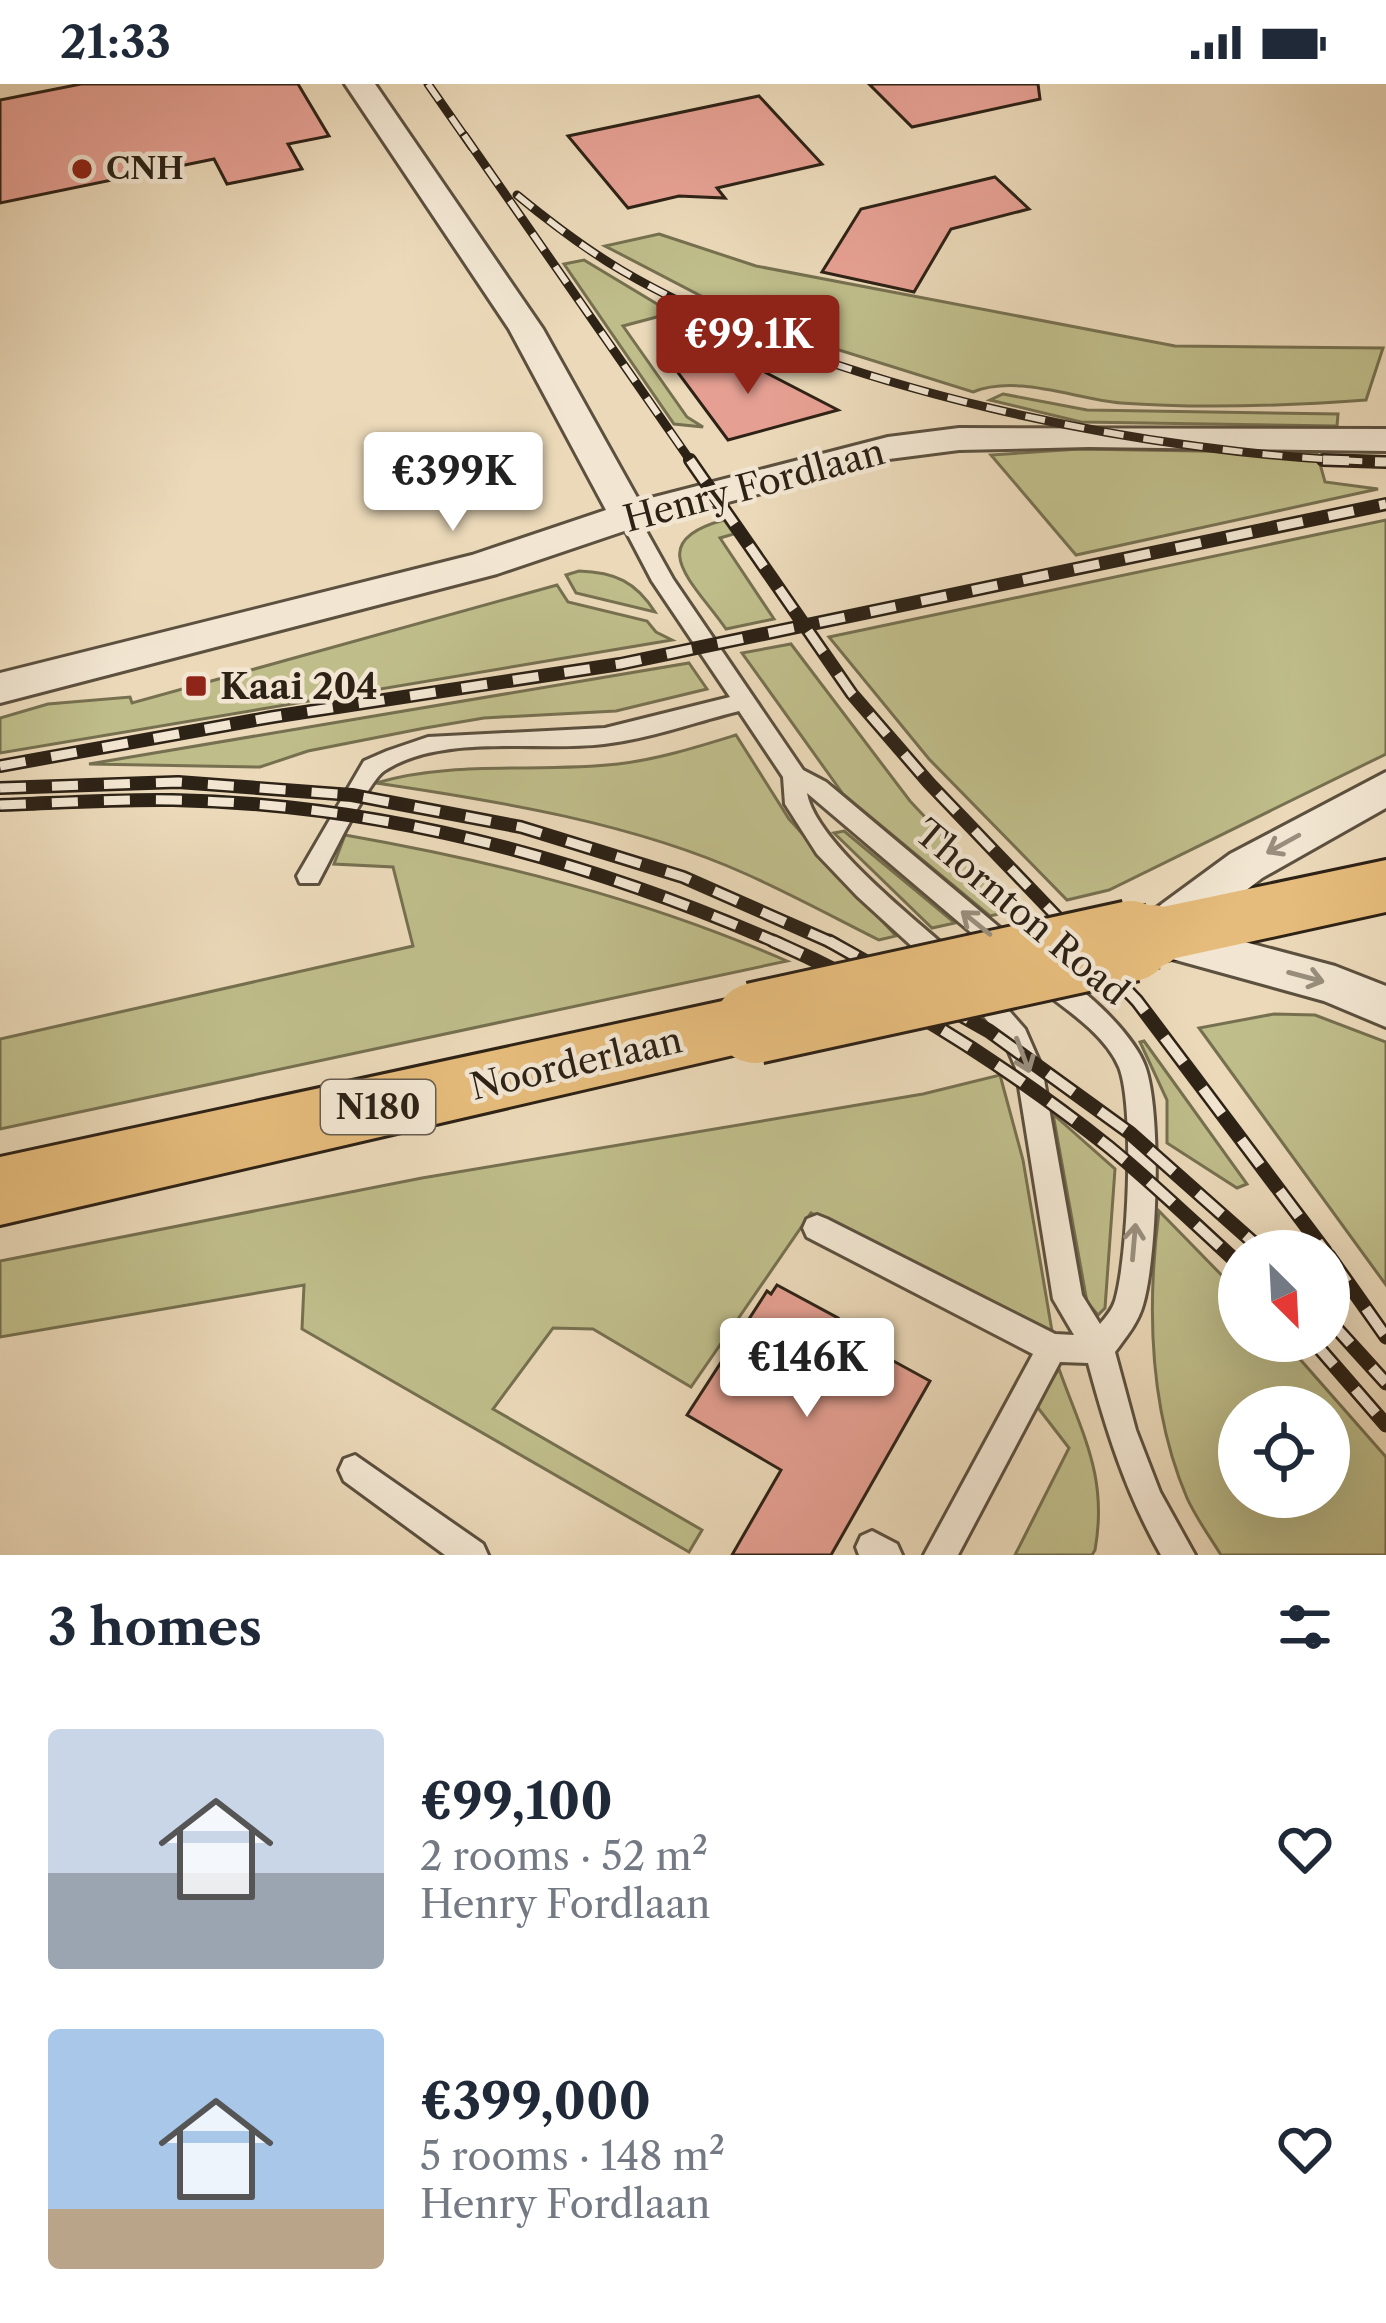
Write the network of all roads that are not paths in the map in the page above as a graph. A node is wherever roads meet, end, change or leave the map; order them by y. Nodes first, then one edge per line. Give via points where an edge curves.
1 (360, 84) edge
2 (1386, 440) edge
3 (628, 516) junction
4 (0, 688) edge
5 (744, 702) junction
6 (795, 776) junction
7 (1386, 788) edge
8 (309, 876) dead end
9 (1386, 886) edge
10 (1153, 936) junction
11 (1386, 1006) edge
12 (0, 1191) edge
13 (817, 1228) dead end
14 (1052, 1348) junction
15 (1099, 1349) junction
16 (355, 1470) dead end
17 (472, 1555) edge
18 (940, 1555) edge
19 (1179, 1555) edge

1 - 3 street via 526,329
2 - 3 street, Henry Fordlaan via 959,439 888,448
3 - 4 street, Henry Fordlaan via 498,561
3 - 5 lane, Thornton Road
5 - 6 lane, Thornton Road
5 - 8 lane via 605,736 475,740 395,757 372,767
6 -> 15 lane, Thornton Road via 795,801 848,869 1016,1037 1029,1068 1068,1299
15 -> 6 lane, Thornton Road via 1129,1307 1141,1124 1132,1067 1085,1012
7 -> 10 street, Noorderlaan via 1270,851
9 - 10 main road, Noorderlaan / N180
10 -> 11 street
10 - 12 main road, Noorderlaan / N180, bridge
13 - 14 lane
14 - 15 lane
14 - 18 lane
15 - 19 lane, Thornton Road via 1148,1501
16 - 17 lane

